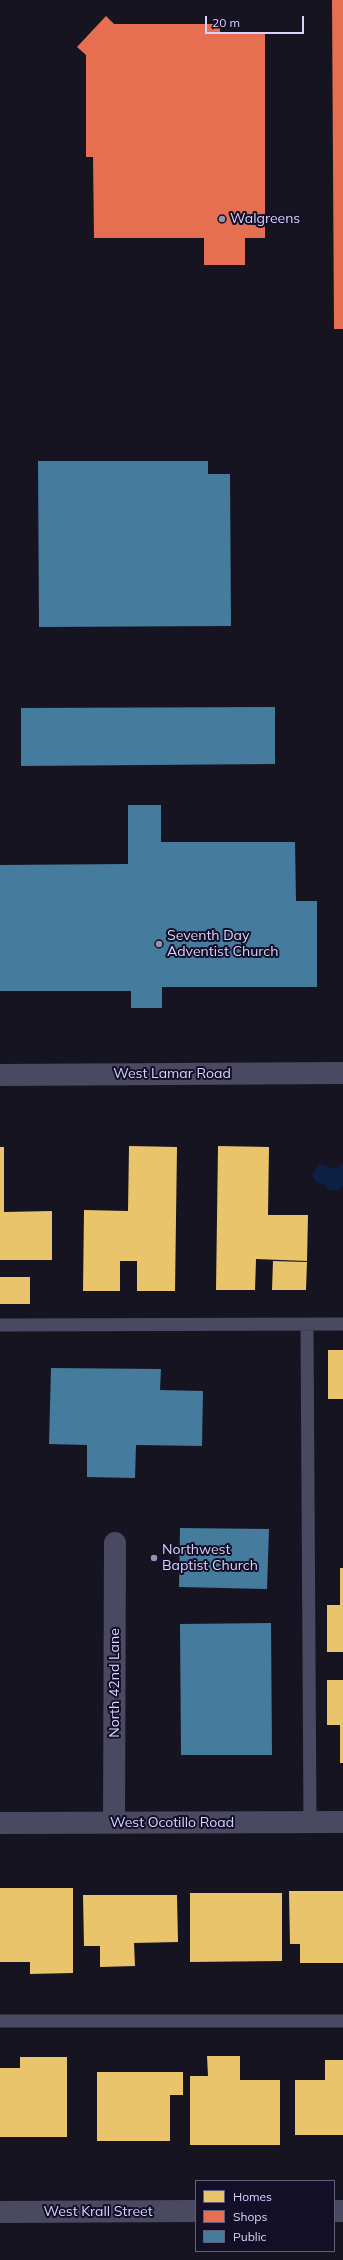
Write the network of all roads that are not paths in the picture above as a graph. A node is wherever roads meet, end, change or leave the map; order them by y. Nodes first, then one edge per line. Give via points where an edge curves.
1 (343, 1073) edge
2 (0, 1075) edge
3 (307, 1324) junction
4 (343, 1324) edge
5 (0, 1325) edge
6 (115, 1543) dead end
7 (310, 1822) junction
8 (343, 1822) edge
9 (0, 1823) edge
10 (114, 1823) junction
11 (0, 2021) edge
12 (343, 2021) edge
13 (195, 2211) edge
14 (0, 2212) edge

1 - 2 street, West Lamar Road
3 - 4 lane
3 - 5 lane
3 - 7 lane
6 - 10 street, North 42nd Lane
7 - 8 street, West Ocotillo Road
7 - 10 street, West Ocotillo Road
9 - 10 street, West Ocotillo Road
11 - 12 lane
13 - 14 street, West Krall Street

